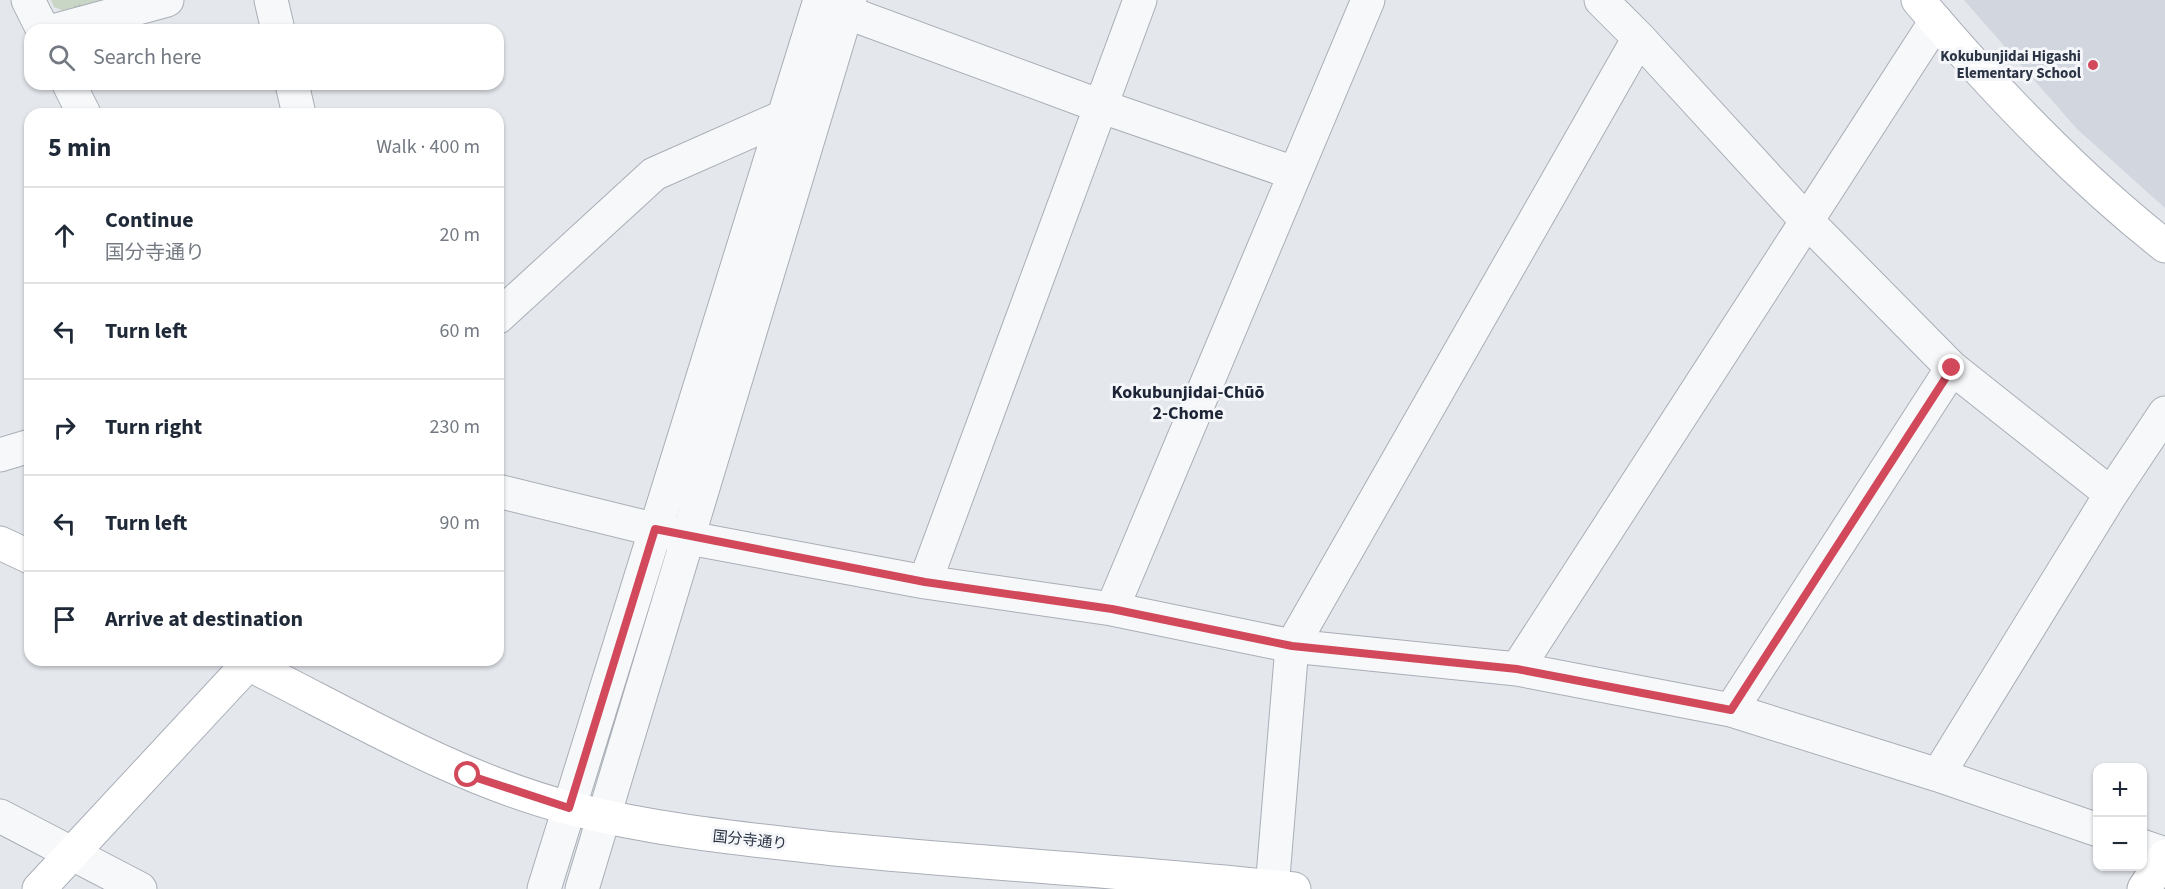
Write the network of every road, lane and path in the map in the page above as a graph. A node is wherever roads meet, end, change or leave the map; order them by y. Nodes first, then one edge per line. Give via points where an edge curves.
1 (28, 0) edge
2 (166, 0) edge
3 (271, 0) edge
4 (1140, 0) edge
5 (1368, 0) edge
6 (1601, 0) edge
7 (834, 4) edge
8 (1927, 10) edge
9 (40, 24) edge
10 (79, 24) edge
11 (277, 24) edge
12 (1639, 38) junction
13 (72, 90) edge
14 (293, 90) edge
15 (1100, 106) junction
16 (81, 108) edge
17 (298, 108) edge
18 (783, 117) junction
19 (1294, 173) junction
20 (1805, 219) junction
21 (2165, 246) edge
22 (504, 312) edge
23 (1952, 368) junction
24 (2165, 413) edge
25 (24, 448) edge
26 (0, 455) edge
27 (504, 492) edge
28 (2111, 494) junction
29 (655, 529) junction
30 (689, 538) junction
31 (0, 543) edge
32 (24, 554) edge
33 (925, 582) junction
34 (1112, 609) junction
35 (1292, 646) junction
36 (240, 666) edge
37 (252, 666) edge
38 (1517, 669) junction
39 (1731, 710) junction
40 (1938, 775) junction
41 (569, 808) junction
42 (605, 815) junction
43 (0, 816) edge
44 (2093, 829) edge
45 (2147, 848) edge
46 (71, 853) junction
47 (2165, 855) edge
48 (1279, 888) edge
49 (39, 889) edge
50 (140, 889) edge
51 (544, 889) edge
52 (582, 889) edge
53 (2145, 889) edge

1 - 9 street
2 - 10 street
3 - 11 street
4 - 15 street
5 - 19 street
6 - 12 street
7 - 15 street
7 - 18 street
7 - 30 street
8 - 20 street
8 - 21 street via 2032,127
12 - 20 street
12 - 35 street
13 - 16 street
14 - 17 street
15 - 19 street
15 - 33 street
18 - 22 street via 654,174
18 - 29 street
19 - 34 street
20 - 23 street
20 - 38 street
23 - 28 street
23 - 39 street
24 - 28 street
25 - 26 street
27 - 29 street
28 - 40 street
29 - 30 street
29 - 41 street
30 - 33 street
30 - 42 street
31 - 32 street
33 - 34 street
34 - 35 street
35 - 38 street
35 - 48 street
36 - 46 street
37 - 41 street, 国分寺通り via 468,775
38 - 39 street
39 - 40 street
40 - 44 street
41 - 42 street, 国分寺通り
41 - 51 street
42 - 48 street, 国分寺通り via 685,833 990,865
42 - 52 street
43 - 46 street
45 - 47 street
46 - 49 street
46 - 50 street
47 - 53 street

